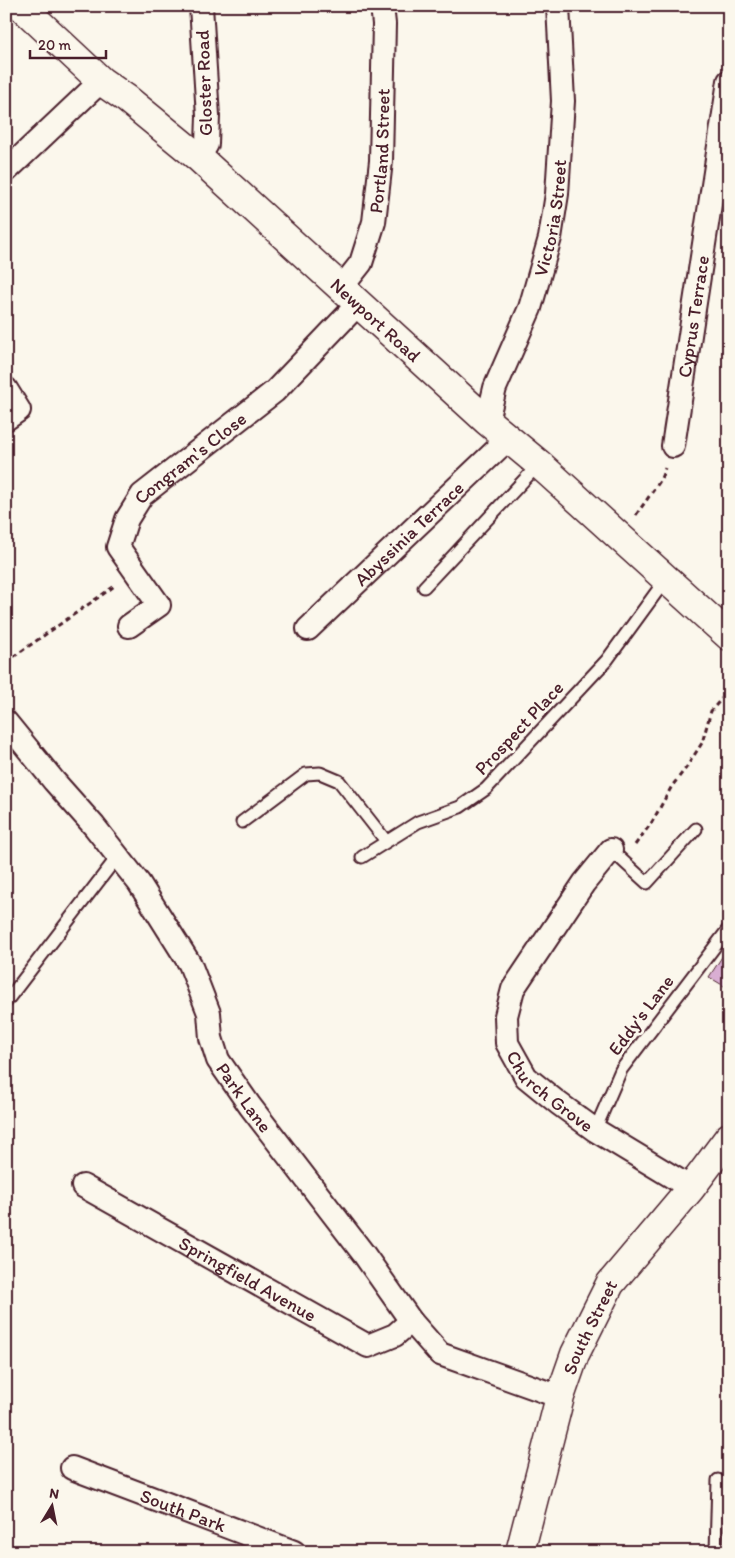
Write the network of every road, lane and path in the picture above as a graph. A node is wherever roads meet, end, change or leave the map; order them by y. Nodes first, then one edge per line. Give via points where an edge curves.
1 (20, 6) edge
2 (201, 6) edge
3 (382, 6) edge
4 (558, 6) edge
5 (101, 81) junction
6 (729, 81) edge
7 (199, 158) junction
8 (6, 171) edge
9 (350, 296) junction
10 (6, 389) edge
11 (13, 415) edge
12 (487, 421) junction
13 (508, 439) junction
14 (673, 446) joint
15 (539, 464) junction
16 (618, 535) junction
17 (135, 572) junction
18 (666, 579) junction
19 (424, 587) dead end
20 (129, 626) dead end
21 (308, 629) dead end
22 (729, 636) edge
23 (6, 662) edge
24 (729, 690) edge
25 (6, 722) edge
26 (242, 822) dead end
27 (696, 829) dead end
28 (386, 841) junction
29 (611, 850) junction
30 (118, 856) junction
31 (362, 857) dead end
32 (729, 928) edge
33 (6, 1002) edge
34 (595, 1130) junction
35 (729, 1137) edge
36 (83, 1186) dead end
37 (691, 1188) junction
38 (411, 1322) junction
39 (560, 1397) junction
40 (72, 1468) dead end
41 (718, 1480) dead end
42 (294, 1552) edge
43 (520, 1552) edge
44 (716, 1552) edge

1 - 5 street, Newport Road
2 - 7 street, Gloster Road via 208,116 207,144
3 - 9 street, Portland Street via 381,161 374,222
4 - 12 street, Victoria Street via 563,101 557,194 550,238 530,308 495,388
5 - 7 street, Newport Road
5 - 8 street
6 - 14 street, Cyprus Terrace
7 - 9 street, Newport Road
9 - 12 street, Newport Road
9 - 17 street, Congram's Close via 275,391 142,495 127,519 118,547
10 - 11 street
12 - 13 street, Newport Road
13 - 15 street, Newport Road
13 - 21 street, Abyssinia Terrace
14 - 16 path via 660,481 636,516
15 - 16 street, Newport Road
15 - 19 lane
16 - 18 street, Newport Road
17 - 20 street, Congram's Close via 159,605
17 - 23 path
18 - 22 street, Newport Road
18 - 28 lane, Prospect Place via 607,660 486,789 460,807 418,822
24 - 29 path via 711,711 702,743 626,858
25 - 30 street, Park Lane
26 - 28 lane via 306,774 320,773 339,781
27 - 29 lane via 646,883
28 - 31 lane, Prospect Place
29 - 34 street, Church Grove via 584,883 513,989 506,1016 507,1044 526,1077
30 - 33 lane
30 - 38 street, Park Lane via 190,964 209,1014 211,1038 218,1060
32 - 34 lane, Eddy's Lane via 621,1070
34 - 37 street, Church Grove
35 - 37 street, South Street
36 - 38 street, Springfield Avenue via 368,1346 395,1335
37 - 39 street, South Street via 610,1284 575,1354
38 - 39 street, Park Lane via 440,1354
39 - 43 street, South Street
40 - 42 street, South Park
41 - 44 lane

